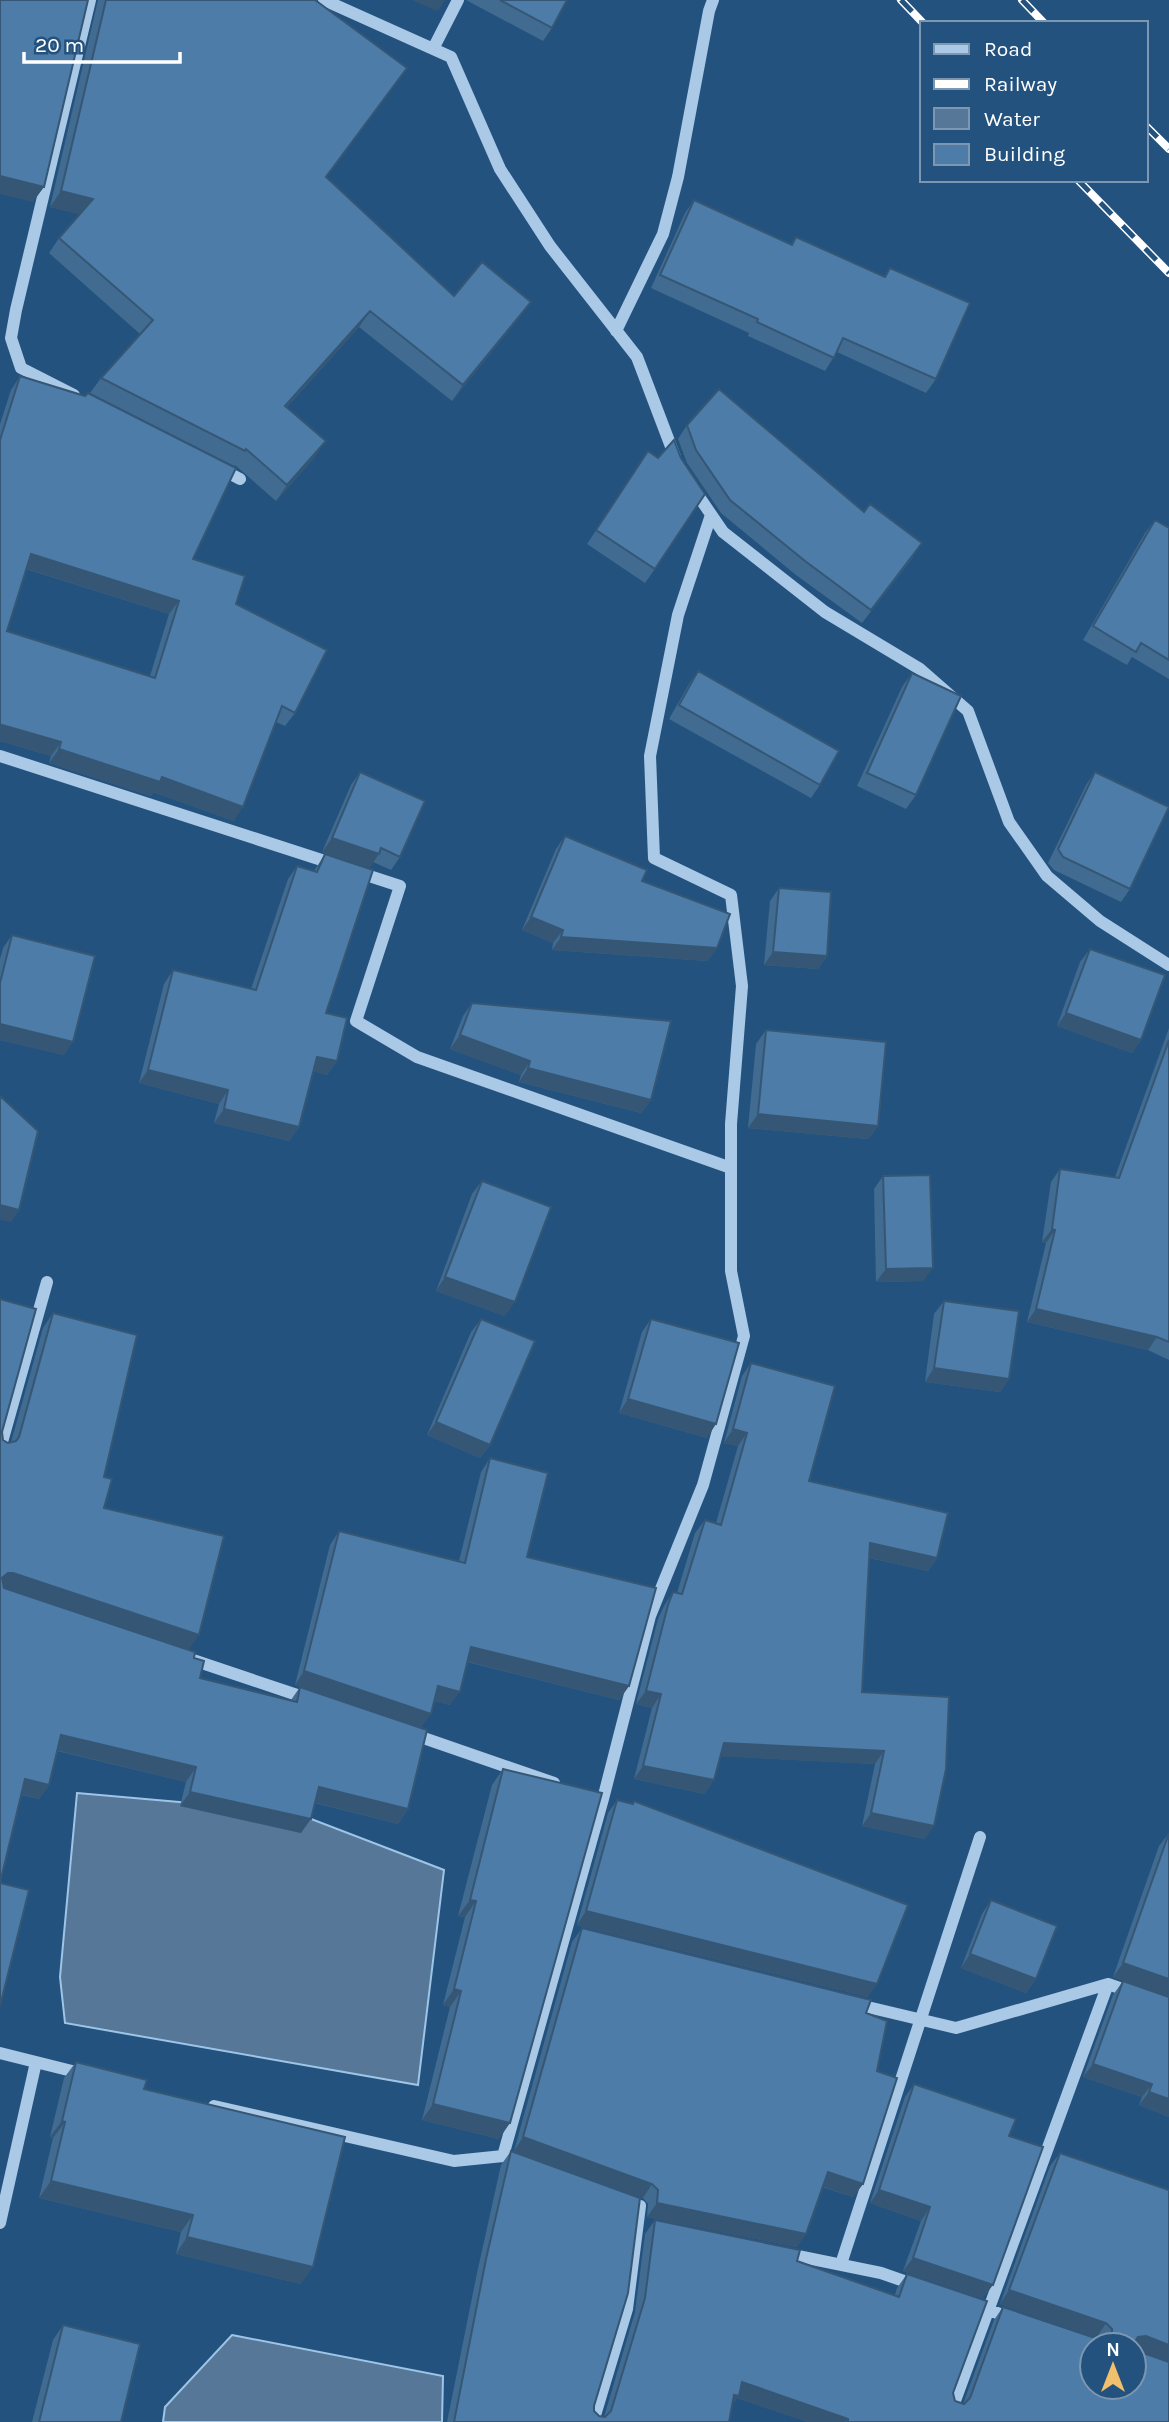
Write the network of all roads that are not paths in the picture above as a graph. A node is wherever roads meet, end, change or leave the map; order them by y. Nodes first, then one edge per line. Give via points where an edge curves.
1 (90, 0) edge
2 (324, 0) edge
3 (458, 0) edge
4 (713, 0) edge
5 (433, 49) junction
6 (616, 331) junction
7 (82, 399) edge
8 (204, 461) edge
9 (240, 479) edge
10 (711, 515) junction
11 (0, 756) edge
12 (1169, 965) edge
13 (731, 1168) junction
14 (47, 1282) dead end
15 (0, 1449) edge
16 (182, 1656) edge
17 (326, 1704) edge
18 (405, 1731) edge
19 (563, 1786) edge
20 (589, 1795) edge
21 (603, 1799) junction
22 (980, 1837) dead end
23 (566, 1931) junction
24 (580, 1934) edge
25 (1108, 1984) junction
26 (1145, 1997) edge
27 (838, 1999) edge
28 (919, 2020) junction
29 (0, 2053) edge
30 (36, 2062) junction
31 (99, 2078) edge
32 (202, 2103) edge
33 (615, 2197) edge
34 (0, 2223) edge
35 (639, 2224) junction
36 (652, 2227) edge
37 (774, 2251) edge
38 (841, 2264) junction
39 (929, 2290) edge
40 (953, 2298) edge
41 (989, 2311) junction
42 (1028, 2324) edge
43 (952, 2409) edge
44 (593, 2422) edge

1 - 7 street via 12,338 21,369
2 - 5 street
3 - 5 street
4 - 6 street via 663,234
5 - 6 street via 451,57 500,169 550,246
6 - 10 street via 637,357 682,472
8 - 9 street
10 - 12 street via 723,532 825,612 920,669 968,711 1009,822 1047,876 1100,920
10 - 13 street via 678,615 650,756 654,858 731,895 742,986
11 - 13 street via 401,886 356,1021 417,1058
13 - 21 street via 731,1271 744,1336 702,1485 650,1616
14 - 15 street
16 - 17 street
18 - 19 street
20 - 21 street
21 - 23 street
22 - 28 street
23 - 24 street
23 - 32 street via 509,2158 454,2161
25 - 26 street
25 - 28 street via 956,2028
25 - 41 street
27 - 28 street
28 - 38 street
29 - 30 street
30 - 31 street
30 - 34 street
33 - 35 street via 640,2206
35 - 36 street
35 - 44 street via 627,2309
37 - 38 street
38 - 39 street
40 - 41 street
41 - 42 street
41 - 43 street

